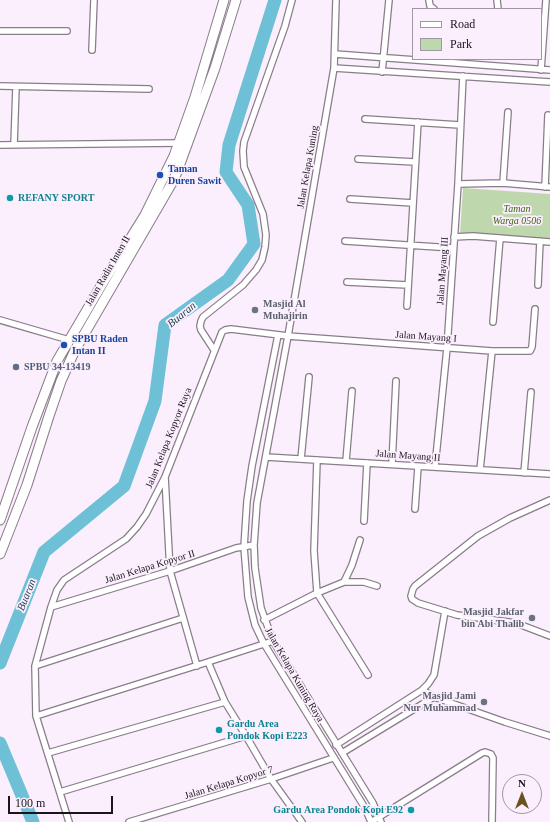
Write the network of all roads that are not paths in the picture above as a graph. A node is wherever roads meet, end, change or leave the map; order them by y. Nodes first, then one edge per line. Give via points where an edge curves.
1 (94, 0) edge
2 (224, 0) edge
3 (236, 0) edge
4 (292, 0) edge
5 (336, 0) edge
6 (389, 0) edge
7 (546, 0) edge
8 (543, 16) edge
9 (0, 31) edge
10 (67, 32) dead end
11 (542, 43) edge
12 (92, 50) dead end
13 (335, 54) junction
14 (383, 58) junction
15 (541, 60) edge
16 (334, 68) junction
17 (541, 70) junction
18 (550, 70) edge
19 (382, 72) junction
20 (463, 76) junction
21 (550, 82) edge
22 (0, 86) edge
23 (16, 87) junction
24 (149, 89) dead end
25 (508, 112) dead end
26 (548, 116) dead end
27 (365, 119) dead end
28 (418, 122) junction
29 (460, 125) junction
30 (180, 143) junction
31 (0, 145) edge
32 (14, 145) junction
33 (358, 159) dead end
34 (416, 162) junction
35 (503, 183) junction
36 (458, 184) junction
37 (547, 187) edge
38 (350, 199) dead end
39 (413, 203) junction
40 (454, 237) junction
41 (500, 238) junction
42 (345, 241) dead end
43 (540, 241) junction
44 (550, 242) edge
45 (411, 245) junction
46 (453, 248) junction
47 (347, 282) dead end
48 (408, 285) junction
49 (538, 285) dead end
50 (407, 306) dead end
51 (535, 309) dead end
52 (0, 320) edge
53 (493, 322) dead end
54 (278, 335) junction
55 (288, 336) junction
56 (69, 340) junction
57 (447, 348) junction
58 (214, 350) junction
59 (492, 350) junction
60 (309, 377) dead end
61 (396, 381) dead end
62 (352, 391) dead end
63 (531, 392) dead end
64 (266, 457) junction
65 (301, 459) junction
66 (317, 460) junction
67 (346, 461) junction
68 (367, 463) junction
69 (392, 464) junction
70 (418, 467) junction
71 (435, 467) junction
72 (480, 470) junction
73 (524, 473) junction
74 (550, 474) edge
75 (165, 477) junction
76 (550, 500) edge
77 (414, 509) dead end
78 (0, 520) edge
79 (364, 520) dead end
80 (360, 540) dead end
81 (254, 545) junction
82 (244, 547) junction
83 (0, 554) edge
84 (170, 570) junction
85 (344, 582) junction
86 (377, 586) dead end
87 (317, 593) junction
88 (51, 607) junction
89 (445, 611) junction
90 (183, 618) junction
91 (264, 620) junction
92 (550, 636) edge
93 (273, 641) junction
94 (264, 644) junction
95 (208, 662) junction
96 (35, 666) junction
97 (196, 666) junction
98 (368, 675) dead end
99 (422, 690) junction
100 (434, 697) junction
101 (225, 702) junction
102 (36, 716) junction
103 (246, 736) junction
104 (550, 736) edge
105 (336, 744) junction
106 (342, 753) junction
107 (48, 754) junction
108 (333, 758) junction
109 (271, 779) junction
110 (60, 792) junction
111 (380, 819) edge
112 (69, 822) edge
113 (129, 822) edge
114 (300, 822) edge
115 (371, 822) edge
116 (492, 822) edge

1 - 12 street
2 - 30 main road, Jalan Radin Inten II
3 - 83 main road, Jalan Radin Inten II via 215,68 177,172 75,350 61,381 27,485
4 - 58 street via 243,151 244,167 263,214 265,247 256,270 243,285 201,321 200,330
5 - 13 street, Jalan Kelapa Kuning
6 - 14 street
7 - 8 street
8 - 11 street
9 - 10 street
13 - 14 street
13 - 16 street, Jalan Kelapa Kuning
14 - 17 street
14 - 19 street
15 - 17 street
16 - 19 street
16 - 55 street, Jalan Kelapa Kuning
17 - 18 street
19 - 20 street
20 - 21 street
20 - 29 street, Jalan Mayang III
22 - 23 street
23 - 24 street
23 - 32 street
25 - 35 street
26 - 37 street
27 - 28 street
28 - 29 street
28 - 34 street
29 - 36 street, Jalan Mayang III
30 - 32 street
30 - 56 main road, Jalan Radin Inten II via 146,214
31 - 32 street
33 - 34 street
34 - 39 street
35 - 36 street
35 - 37 street
36 - 40 street, Jalan Mayang III
38 - 39 street
39 - 45 street
40 - 41 street
40 - 46 street, Jalan Mayang III
41 - 43 street
41 - 53 street
42 - 45 street
43 - 44 street
43 - 49 street
45 - 46 street
45 - 48 street
46 - 57 street, Jalan Mayang III
47 - 48 street
48 - 50 street
51 - 59 street, Jalan Mayang I via 531,351
52 - 56 street
54 - 55 street, Jalan Mayang I
54 - 58 street, Jalan Kelapa Kopyor Raya via 228,329 222,332
54 - 82 street, Jalan Kelapa Kuning Raya via 252,466
55 - 57 street, Jalan Mayang I
55 - 64 street, Jalan Kelapa Kuning Raya
56 - 78 main road, Jalan Radin Inten II via 48,384
57 - 59 street, Jalan Mayang I
57 - 71 street, Jalan Mayang III
58 - 75 street, Jalan Kelapa Kopyor Raya
59 - 72 street
60 - 65 street
61 - 69 street
62 - 67 street
63 - 73 street
64 - 65 street, Jalan Mayang II
64 - 81 street, Jalan Kelapa Kuning Raya via 257,503
65 - 66 street, Jalan Mayang II
66 - 67 street, Jalan Mayang II
66 - 87 street via 314,551
67 - 68 street, Jalan Mayang II
68 - 69 street, Jalan Mayang II
68 - 79 street
69 - 70 street, Jalan Mayang II
70 - 71 street, Jalan Mayang II
70 - 77 street
71 - 72 street, Jalan Mayang II
72 - 73 street, Jalan Mayang II
73 - 74 street, Jalan Mayang II
75 - 84 street
75 - 88 street, Jalan Kelapa Kopyor Raya via 146,514 131,534 64,580
76 - 89 street via 478,536 413,589 411,596 414,601
80 - 85 street
81 - 82 street, Jalan Kelapa Kopyor II
81 - 91 street, Jalan Kelapa Kuning Raya via 257,586
82 - 84 street, Jalan Kelapa Kopyor II
82 - 94 street, Jalan Kelapa Kuning Raya via 251,612
84 - 88 street, Jalan Kelapa Kopyor II
84 - 90 street
85 - 86 street via 364,582
85 - 87 street
87 - 91 street
87 - 98 street
88 - 96 street, Jalan Kelapa Kopyor Raya
89 - 92 street via 465,617 516,623
89 - 99 street via 434,675
90 - 96 street
90 - 97 street
91 - 93 street, Jalan Kelapa Kuning Raya
93 - 94 street
93 - 105 street, Jalan Kelapa Kuning Raya
94 - 95 street
94 - 108 street, Jalan Kelapa Kuning Raya
95 - 97 street
95 - 101 street
96 - 102 street, Jalan Kelapa Kopyor Raya
97 - 102 street
99 - 100 street
99 - 105 street
100 - 104 street
100 - 106 street
101 - 103 street
101 - 107 street
102 - 107 street, Jalan Kelapa Kopyor Raya
103 - 109 street
103 - 110 street
105 - 106 street, Jalan Kelapa Kuning Raya
106 - 111 street, Jalan Kelapa Kuning Raya
107 - 110 street, Jalan Kelapa Kopyor Raya
108 - 109 street, Jalan Kelapa Kopyor 7
108 - 115 street, Jalan Kelapa Kuning Raya
109 - 113 street, Jalan Kelapa Kopyor 7
109 - 114 street
110 - 112 street, Jalan Kelapa Kopyor Raya
111 - 115 street
111 - 116 street via 485,752 493,758

